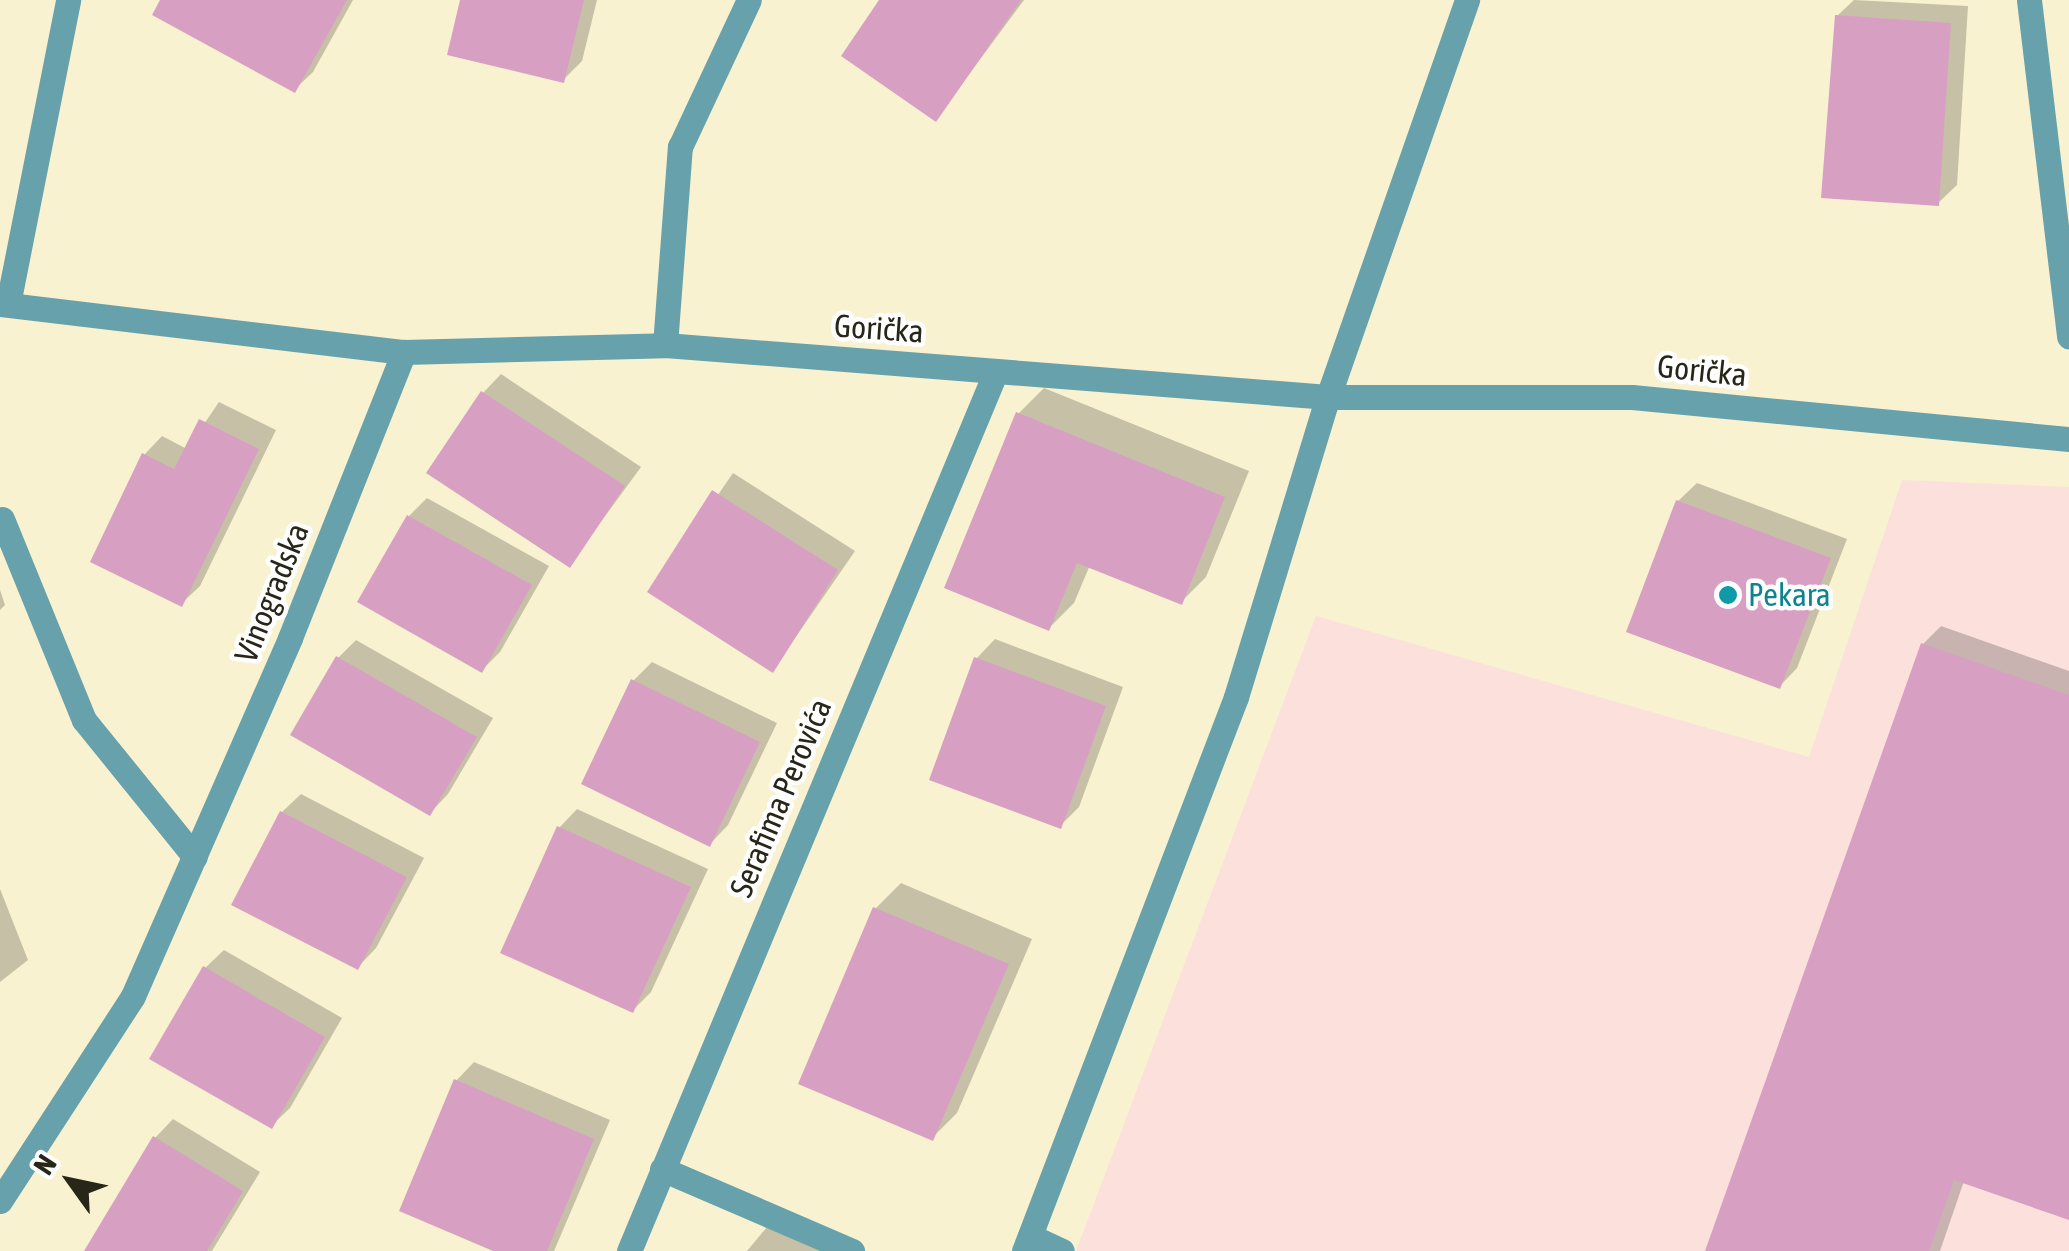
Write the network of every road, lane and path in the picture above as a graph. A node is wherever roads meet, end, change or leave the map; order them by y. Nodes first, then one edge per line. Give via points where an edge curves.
1 (68, 0) edge
2 (749, 0) edge
3 (1467, 0) edge
4 (2028, 0) edge
5 (4, 304) edge
6 (2069, 337) edge
7 (665, 345) junction
8 (404, 352) junction
9 (996, 371) junction
10 (1328, 397) junction
11 (2069, 439) edge
12 (2, 519) edge
13 (195, 857) junction
14 (662, 1170) junction
15 (0, 1201) edge
16 (1027, 1243) edge
17 (629, 1251) edge
18 (852, 1251) edge
19 (1062, 1251) edge

1 - 5 street, Gorička
2 - 7 street via 680,147
3 - 10 street
4 - 6 street
5 - 8 street, Gorička
7 - 8 street, Gorička
7 - 9 street, Gorička
8 - 13 street, Vinogradska
9 - 10 street, Gorička
9 - 14 street, Serafima Perovića
10 - 11 street, Gorička via 1632,397
10 - 16 street via 1236,697
12 - 13 street via 84,720
13 - 15 street, Vinogradska via 133,996
14 - 17 street, Serafima Perovića
14 - 18 street
16 - 19 street

